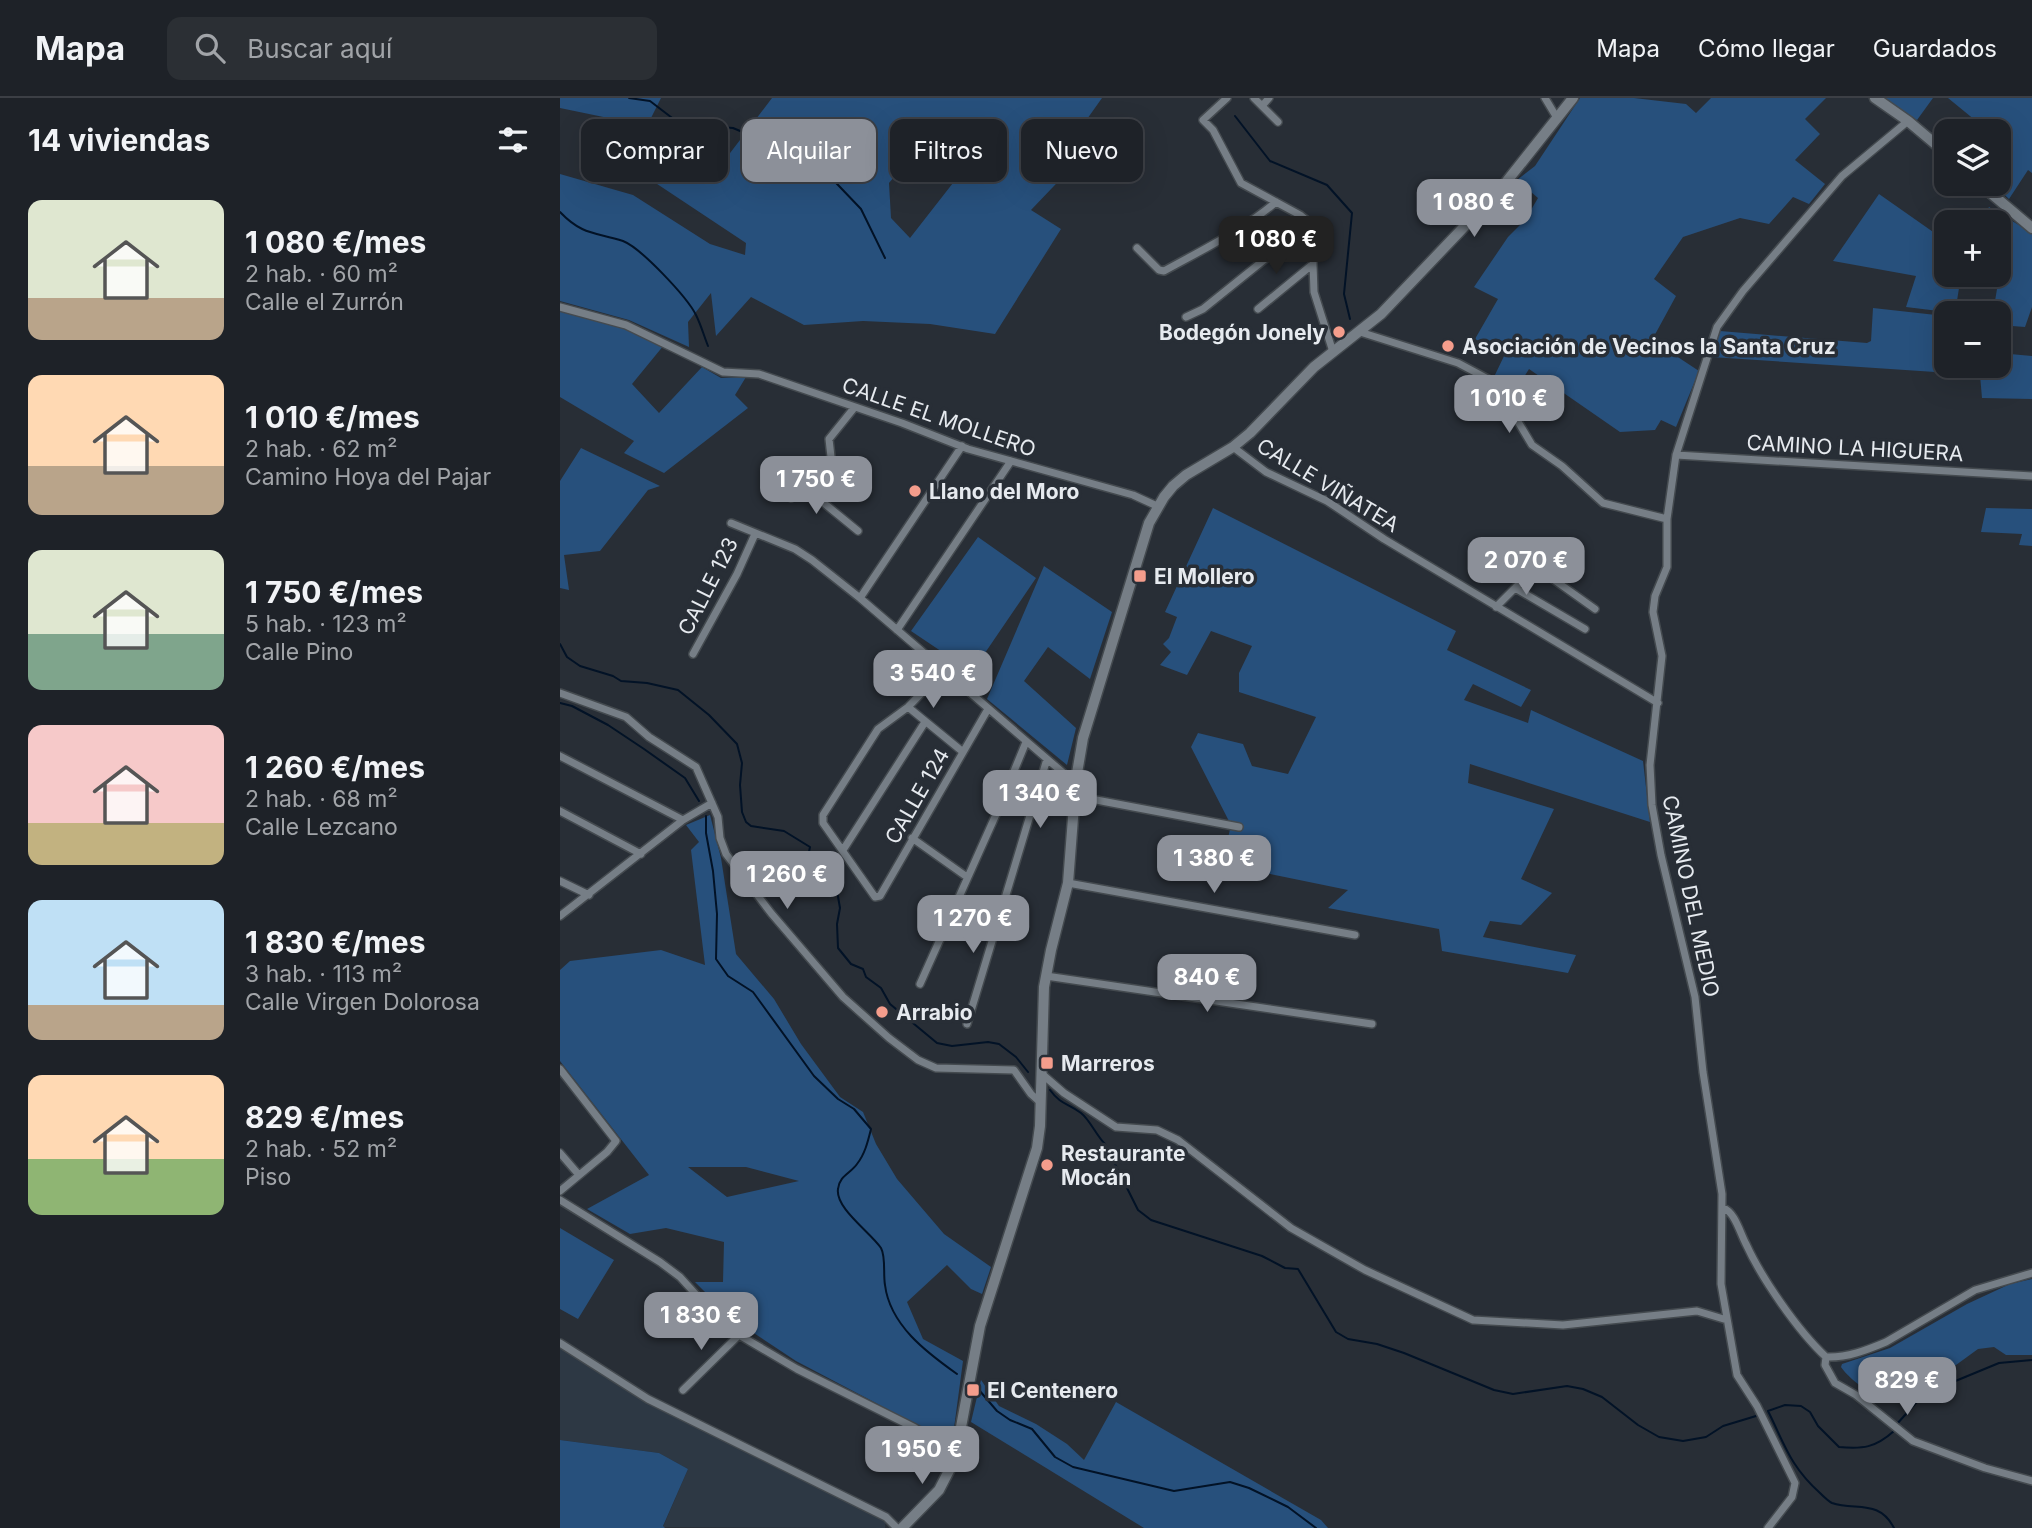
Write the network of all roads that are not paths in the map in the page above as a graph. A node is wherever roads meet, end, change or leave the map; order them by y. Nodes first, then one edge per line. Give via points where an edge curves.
1 (1227, 98) edge
2 (1254, 98) edge
3 (1269, 98) edge
4 (1545, 98) edge
5 (1573, 98) edge
6 (1875, 98) edge
7 (1262, 106) junction
8 (1557, 118) junction
9 (1908, 121) junction
10 (1278, 122) dead end
11 (1934, 143) edge
12 (1994, 196) edge
13 (1276, 202) junction
14 (1310, 223) junction
15 (2032, 228) edge
16 (1137, 248) dead end
17 (1313, 264) junction
18 (560, 307) edge
19 (1258, 309) dead end
20 (1186, 317) dead end
21 (1360, 332) junction
22 (1333, 352) junction
23 (855, 408) junction
24 (962, 446) junction
25 (1233, 447) junction
26 (1675, 455) junction
27 (1011, 461) junction
28 (829, 469) junction
29 (2032, 476) edge
30 (791, 498) dead end
31 (1157, 506) junction
32 (1667, 519) junction
33 (732, 523) dead end
34 (858, 531) dead end
35 (755, 534) junction
36 (1515, 588) junction
37 (860, 598) junction
38 (1496, 607) junction
39 (1595, 609) dead end
40 (1585, 629) dead end
41 (897, 631) junction
42 (693, 654) dead end
43 (943, 671) junction
44 (560, 693) edge
45 (1658, 703) junction
46 (908, 707) junction
47 (988, 709) junction
48 (925, 722) junction
49 (1026, 742) junction
50 (963, 752) junction
51 (560, 756) edge
52 (1047, 759) junction
53 (1076, 779) junction
54 (1075, 796) junction
55 (712, 803) junction
56 (560, 811) edge
57 (683, 820) junction
58 (1239, 827) dead end
59 (912, 838) junction
60 (842, 850) junction
61 (642, 854) junction
62 (967, 877) junction
63 (560, 881) edge
64 (1068, 883) junction
65 (589, 895) junction
66 (560, 916) edge
67 (1355, 935) dead end
68 (1046, 976) junction
69 (920, 984) dead end
70 (967, 1024) dead end
71 (1372, 1024) dead end
72 (560, 1069) edge
73 (1042, 1074) junction
74 (1041, 1103) junction
75 (560, 1153) edge
76 (579, 1175) junction
77 (560, 1191) edge
78 (560, 1200) edge
79 (1723, 1208) junction
80 (2032, 1273) edge
81 (1727, 1320) junction
82 (739, 1335) junction
83 (560, 1343) edge
84 (1826, 1357) junction
85 (683, 1390) dead end
86 (957, 1452) junction
87 (2032, 1481) edge
88 (899, 1528) edge
89 (1768, 1528) edge

1 - 13 street via 1203,120 1241,183
2 - 7 street
3 - 7 street
4 - 8 street
5 - 8 main road
6 - 9 main road
7 - 10 street
8 - 21 main road via 1503,186
9 - 11 main road
9 - 26 street, CAMINO DEL MEDIO via 1842,176 1721,320
12 - 15 main road
13 - 14 street
13 - 16 street via 1213,245 1164,271
14 - 17 street via 1316,235
14 - 20 street via 1203,309
17 - 19 street
17 - 22 street via 1315,298
18 - 23 street, CALLE EL MOLLERO via 626,325 723,372 759,374
21 - 22 main road
21 - 32 street via 1458,363 1502,386 1512,397 1517,420 1532,445 1603,503
22 - 25 main road
23 - 24 street, CALLE EL MOLLERO
23 - 28 street via 829,439 833,461
24 - 27 street, CALLE EL MOLLERO
24 - 37 street
25 - 31 main road via 1186,475
25 - 38 street, CALLE VIÑATEA via 1266,472 1327,501
26 - 29 street, CAMINO LA HIGUERA
26 - 32 street, CAMINO DEL MEDIO
27 - 31 street, CALLE EL MOLLERO
27 - 41 street
28 - 30 street
28 - 34 street via 835,480 825,504
31 - 53 main road via 1083,738
32 - 45 street, CAMINO DEL MEDIO via 1667,567 1653,612 1662,656
33 - 35 street
35 - 37 street via 795,550
35 - 42 street, CALLE 123
36 - 38 street
36 - 39 street via 1536,566
36 - 40 street
37 - 41 street
38 - 45 street, CALLE VIÑATEA
41 - 43 street
43 - 46 street
43 - 47 street
44 - 55 street via 626,717 696,768
45 - 79 street, CAMINO DEL MEDIO via 1650,765 1652,805 1695,998
46 - 48 street
46 - 60 street via 878,729 822,819
47 - 49 street
47 - 50 street, CALLE 124
48 - 50 street
48 - 60 street
49 - 52 street
49 - 62 street
50 - 59 street, CALLE 124
51 - 57 street
52 - 53 street
52 - 70 street
53 - 54 main road
54 - 58 street
54 - 64 main road
55 - 57 street
55 - 74 street via 726,854 843,997 918,1060 936,1068 1014,1070
56 - 61 street
57 - 61 street
59 - 60 street, CALLE 124 via 880,896 875,897
59 - 62 street
61 - 65 street
62 - 69 street
63 - 65 street
64 - 67 street
64 - 68 main road
65 - 66 street
68 - 71 street
68 - 73 main road
72 - 76 street via 616,1141
73 - 74 main road
73 - 81 street via 1115,1127 1157,1130 1178,1140 1291,1228 1322,1246 1473,1320 1563,1325 1697,1311
74 - 86 main road via 1032,1168 980,1326
75 - 76 street
76 - 77 street
78 - 82 street via 680,1277
79 - 81 street, CAMINO DEL MEDIO via 1721,1284
79 - 84 street via 1731,1213 1750,1254 1790,1314
80 - 84 street via 1975,1290 1879,1345 1851,1355
81 - 89 street, CAMINO DEL MEDIO via 1737,1375 1795,1483 1792,1497
82 - 85 street
82 - 86 street
83 - 88 street via 649,1399 886,1517
84 - 87 street via 1825,1365 1835,1382 1913,1441
86 - 88 main road via 939,1490

